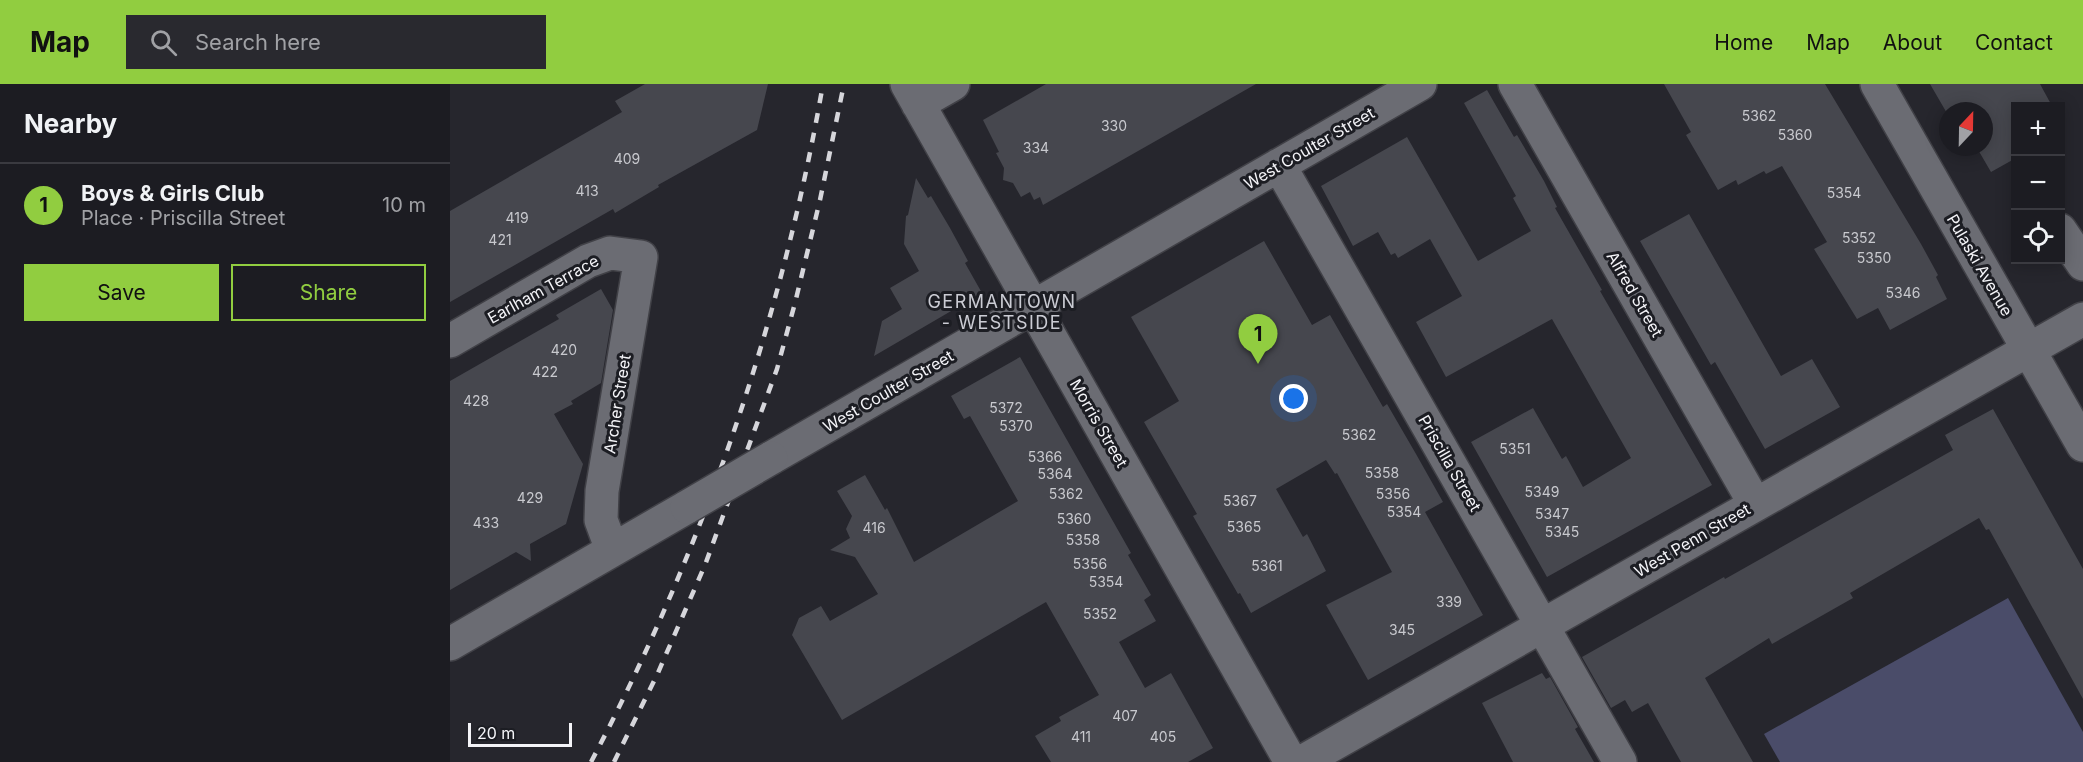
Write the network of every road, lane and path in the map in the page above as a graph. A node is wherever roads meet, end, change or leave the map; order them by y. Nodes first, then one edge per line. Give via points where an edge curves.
1 (953, 84) edge
2 (1420, 84) edge
3 (1515, 84) edge
4 (1877, 84) edge
5 (912, 94) edge
6 (1279, 165) junction
7 (2065, 236) edge
8 (641, 256) joint
9 (2083, 264) edge
10 (1033, 307) junction
11 (2083, 319) edge
12 (450, 341) edge
13 (2029, 349) junction
14 (2083, 445) edge
15 (1755, 504) junction
16 (612, 550) junction
17 (1542, 626) junction
18 (450, 644) edge
19 (1291, 762) edge
20 (1302, 762) edge
21 (1620, 762) edge

1 - 5 street
2 - 6 street, West Coulter Street
3 - 15 street, Alfred Street
4 - 13 street, Pulaski Avenue
5 - 10 street, Morris Street
6 - 10 street, West Coulter Street
6 - 17 street, Priscilla Street
7 - 9 street
8 - 12 street, Earlham Terrace via 610,253 588,261
8 - 16 street, Archer Street via 602,491 601,520
10 - 16 street, West Coulter Street, bridge
10 - 19 street, Morris Street
11 - 13 street, West Penn Street
13 - 14 street, Pulaski Avenue
13 - 15 street, West Penn Street
15 - 17 street, West Penn Street
16 - 18 street, West Coulter Street
17 - 20 street, West Penn Street
17 - 21 street, Priscilla Street

